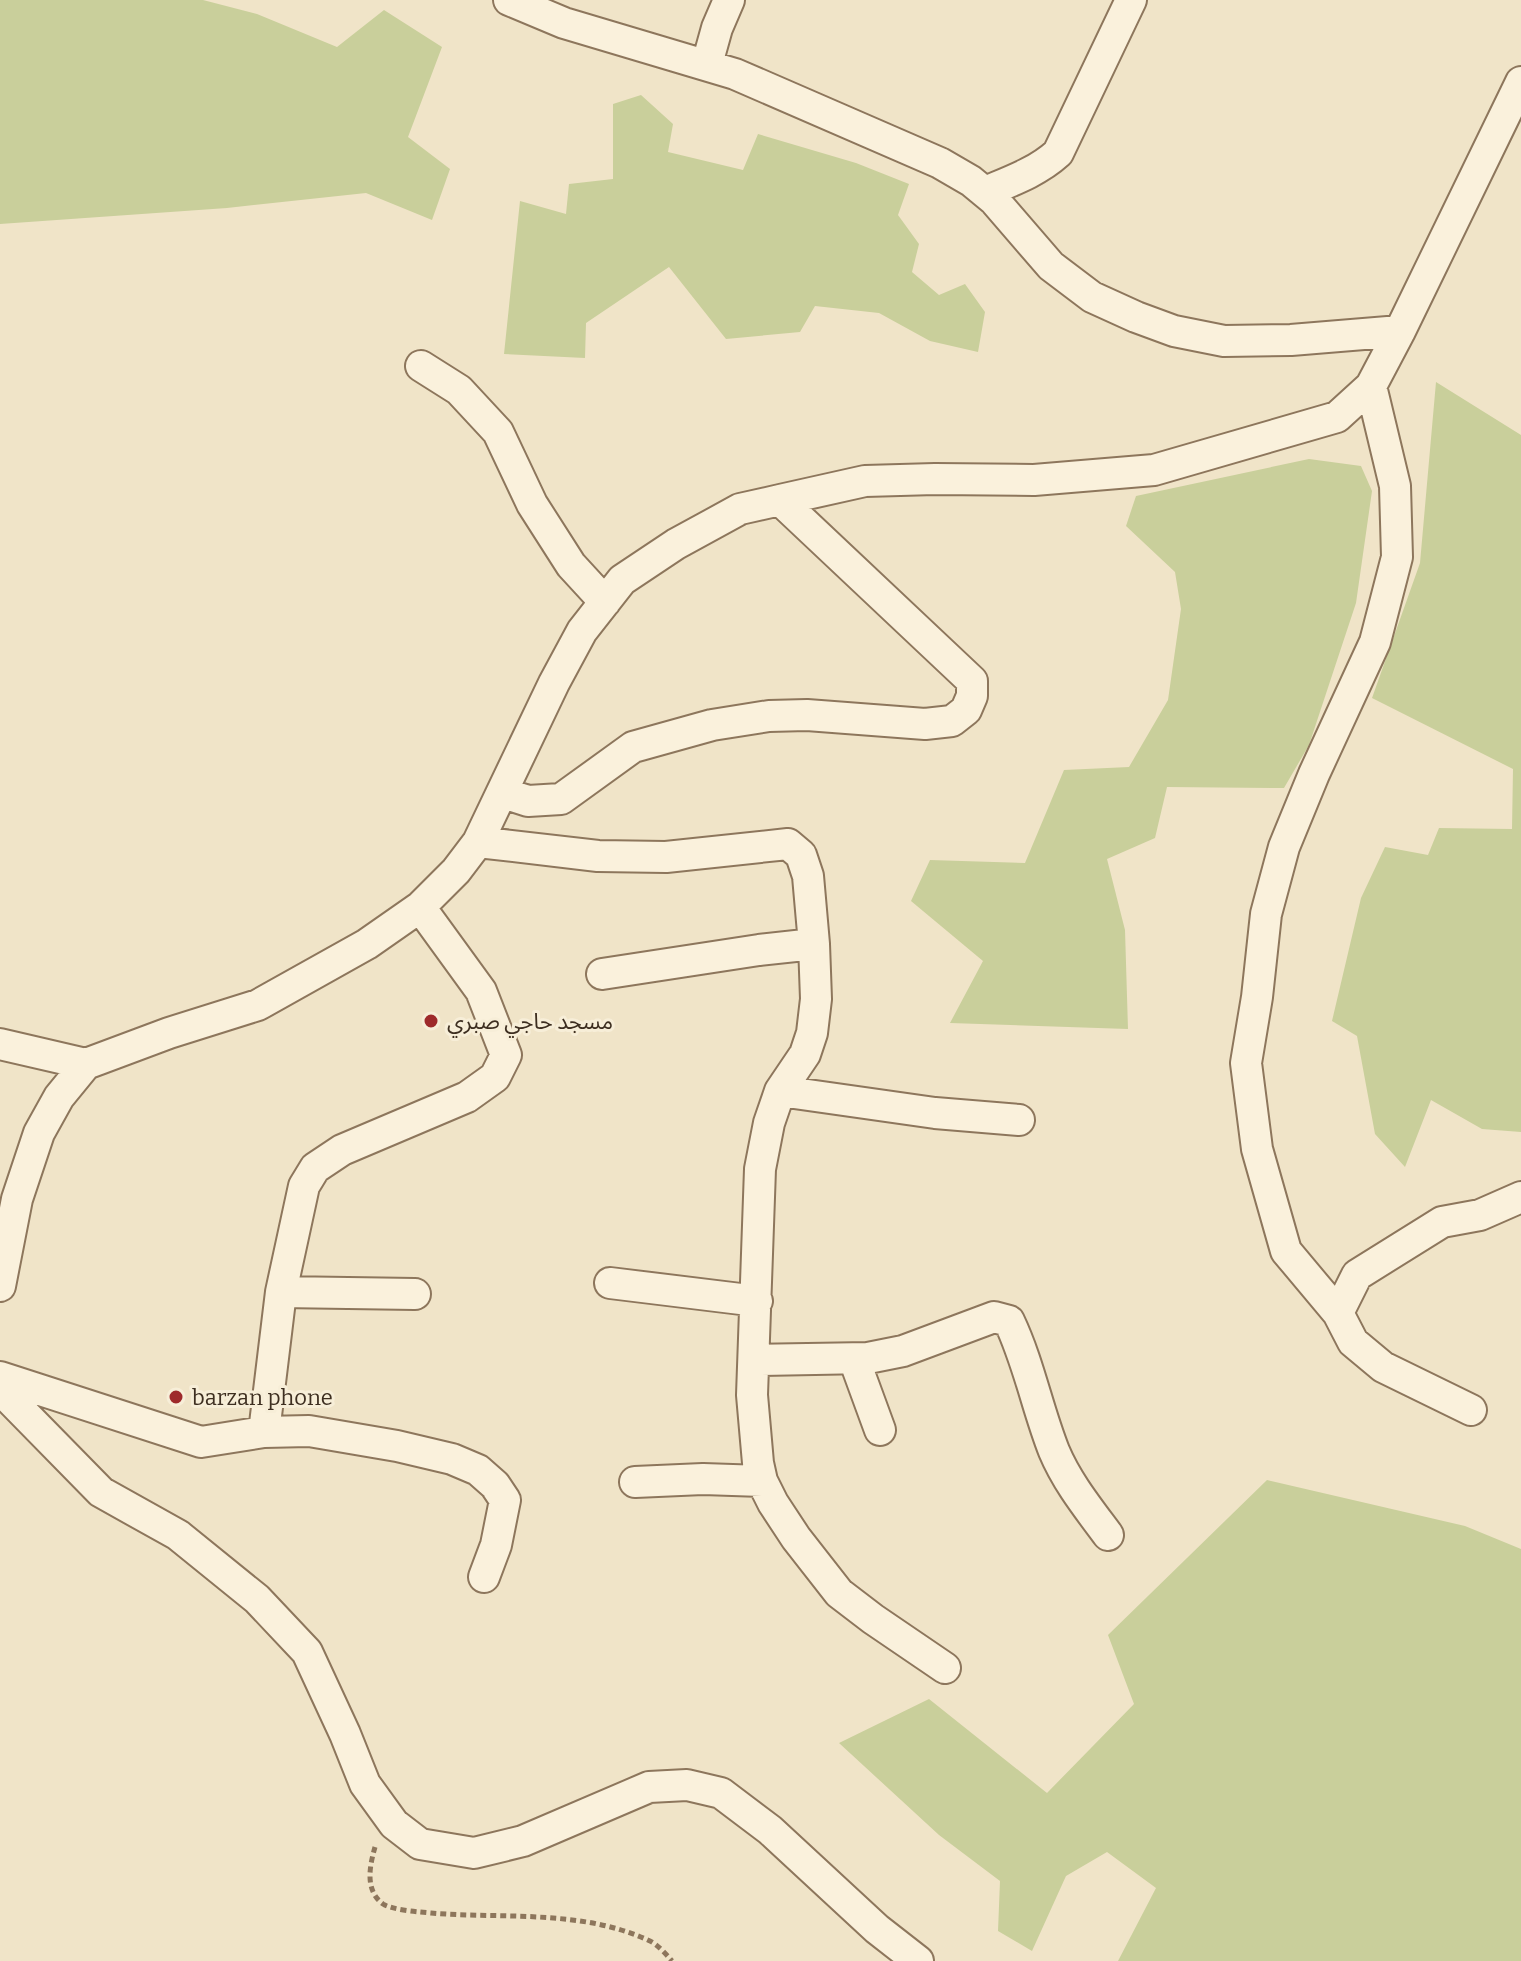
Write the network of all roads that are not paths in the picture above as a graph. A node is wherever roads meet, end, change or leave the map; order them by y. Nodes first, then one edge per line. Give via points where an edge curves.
1 (509, 0) edge
2 (729, 0) edge
3 (1131, 0) edge
4 (707, 64) junction
5 (1521, 82) edge
6 (985, 192) junction
7 (1400, 331) junction
8 (421, 366) dead end
9 (1371, 386) junction
10 (780, 500) junction
11 (605, 602) junction
12 (503, 793) junction
13 (478, 842) junction
14 (420, 907) junction
15 (814, 944) junction
16 (602, 974) dead end
17 (0, 1044) edge
18 (86, 1064) junction
19 (780, 1091) junction
20 (1019, 1120) dead end
21 (1521, 1197) edge
22 (610, 1283) dead end
23 (0, 1286) edge
24 (281, 1292) junction
25 (415, 1294) dead end
26 (757, 1301) junction
27 (1338, 1313) junction
28 (854, 1359) junction
29 (755, 1360) junction
30 (0, 1377) edge
31 (0, 1389) edge
32 (1471, 1410) dead end
33 (880, 1430) dead end
34 (264, 1432) junction
35 (762, 1481) junction
36 (635, 1482) dead end
37 (1108, 1535) dead end
38 (484, 1577) dead end
39 (945, 1668) dead end
40 (918, 1961) edge

1 - 4 street via 564,23
2 - 4 street
3 - 6 street via 1058,153 1035,171
4 - 6 street via 940,163
5 - 7 street
6 - 7 street via 1051,266 1092,297 1174,331 1224,341
7 - 9 street
8 - 11 street via 459,390 498,432 532,504 571,565
9 - 10 street via 1337,417 1154,470 1034,480 865,481
9 - 27 street via 1395,486 1397,557 1375,642 1284,847 1266,914 1246,1063 1257,1149 1286,1251
10 - 11 street via 740,509 676,544 622,580
10 - 12 street via 972,681 966,710 952,721 925,724 807,715 712,725 633,747 561,799 528,801
11 - 12 street via 582,631 554,683
12 - 13 street
13 - 14 street
13 - 15 street via 598,856 666,857 788,844 801,855 808,876
14 - 18 street via 356,951 258,1005
14 - 24 street via 481,991 506,1055 495,1077 467,1097 342,1150 315,1168 304,1186
15 - 16 street
15 - 19 street via 812,1033 805,1054
17 - 18 street
18 - 23 street via 39,1133 17,1199
19 - 20 street
19 - 26 street via 760,1169
21 - 27 street via 1480,1215 1442,1222 1357,1275
22 - 26 street
24 - 25 street
24 - 34 street
26 - 29 street
27 - 32 street via 1353,1342 1383,1367
28 - 29 street
28 - 33 street
28 - 37 street via 903,1351 994,1317 1009,1321 1055,1453
29 - 35 street via 752,1395
30 - 34 street via 201,1442
31 - 40 street via 101,1492 178,1535 257,1599 307,1652 365,1784 394,1824 420,1844 474,1853 523,1841 649,1787 687,1785 721,1793 770,1830
34 - 38 street via 309,1431 397,1446 478,1470 505,1500
35 - 36 street
35 - 39 street via 796,1538 839,1593

